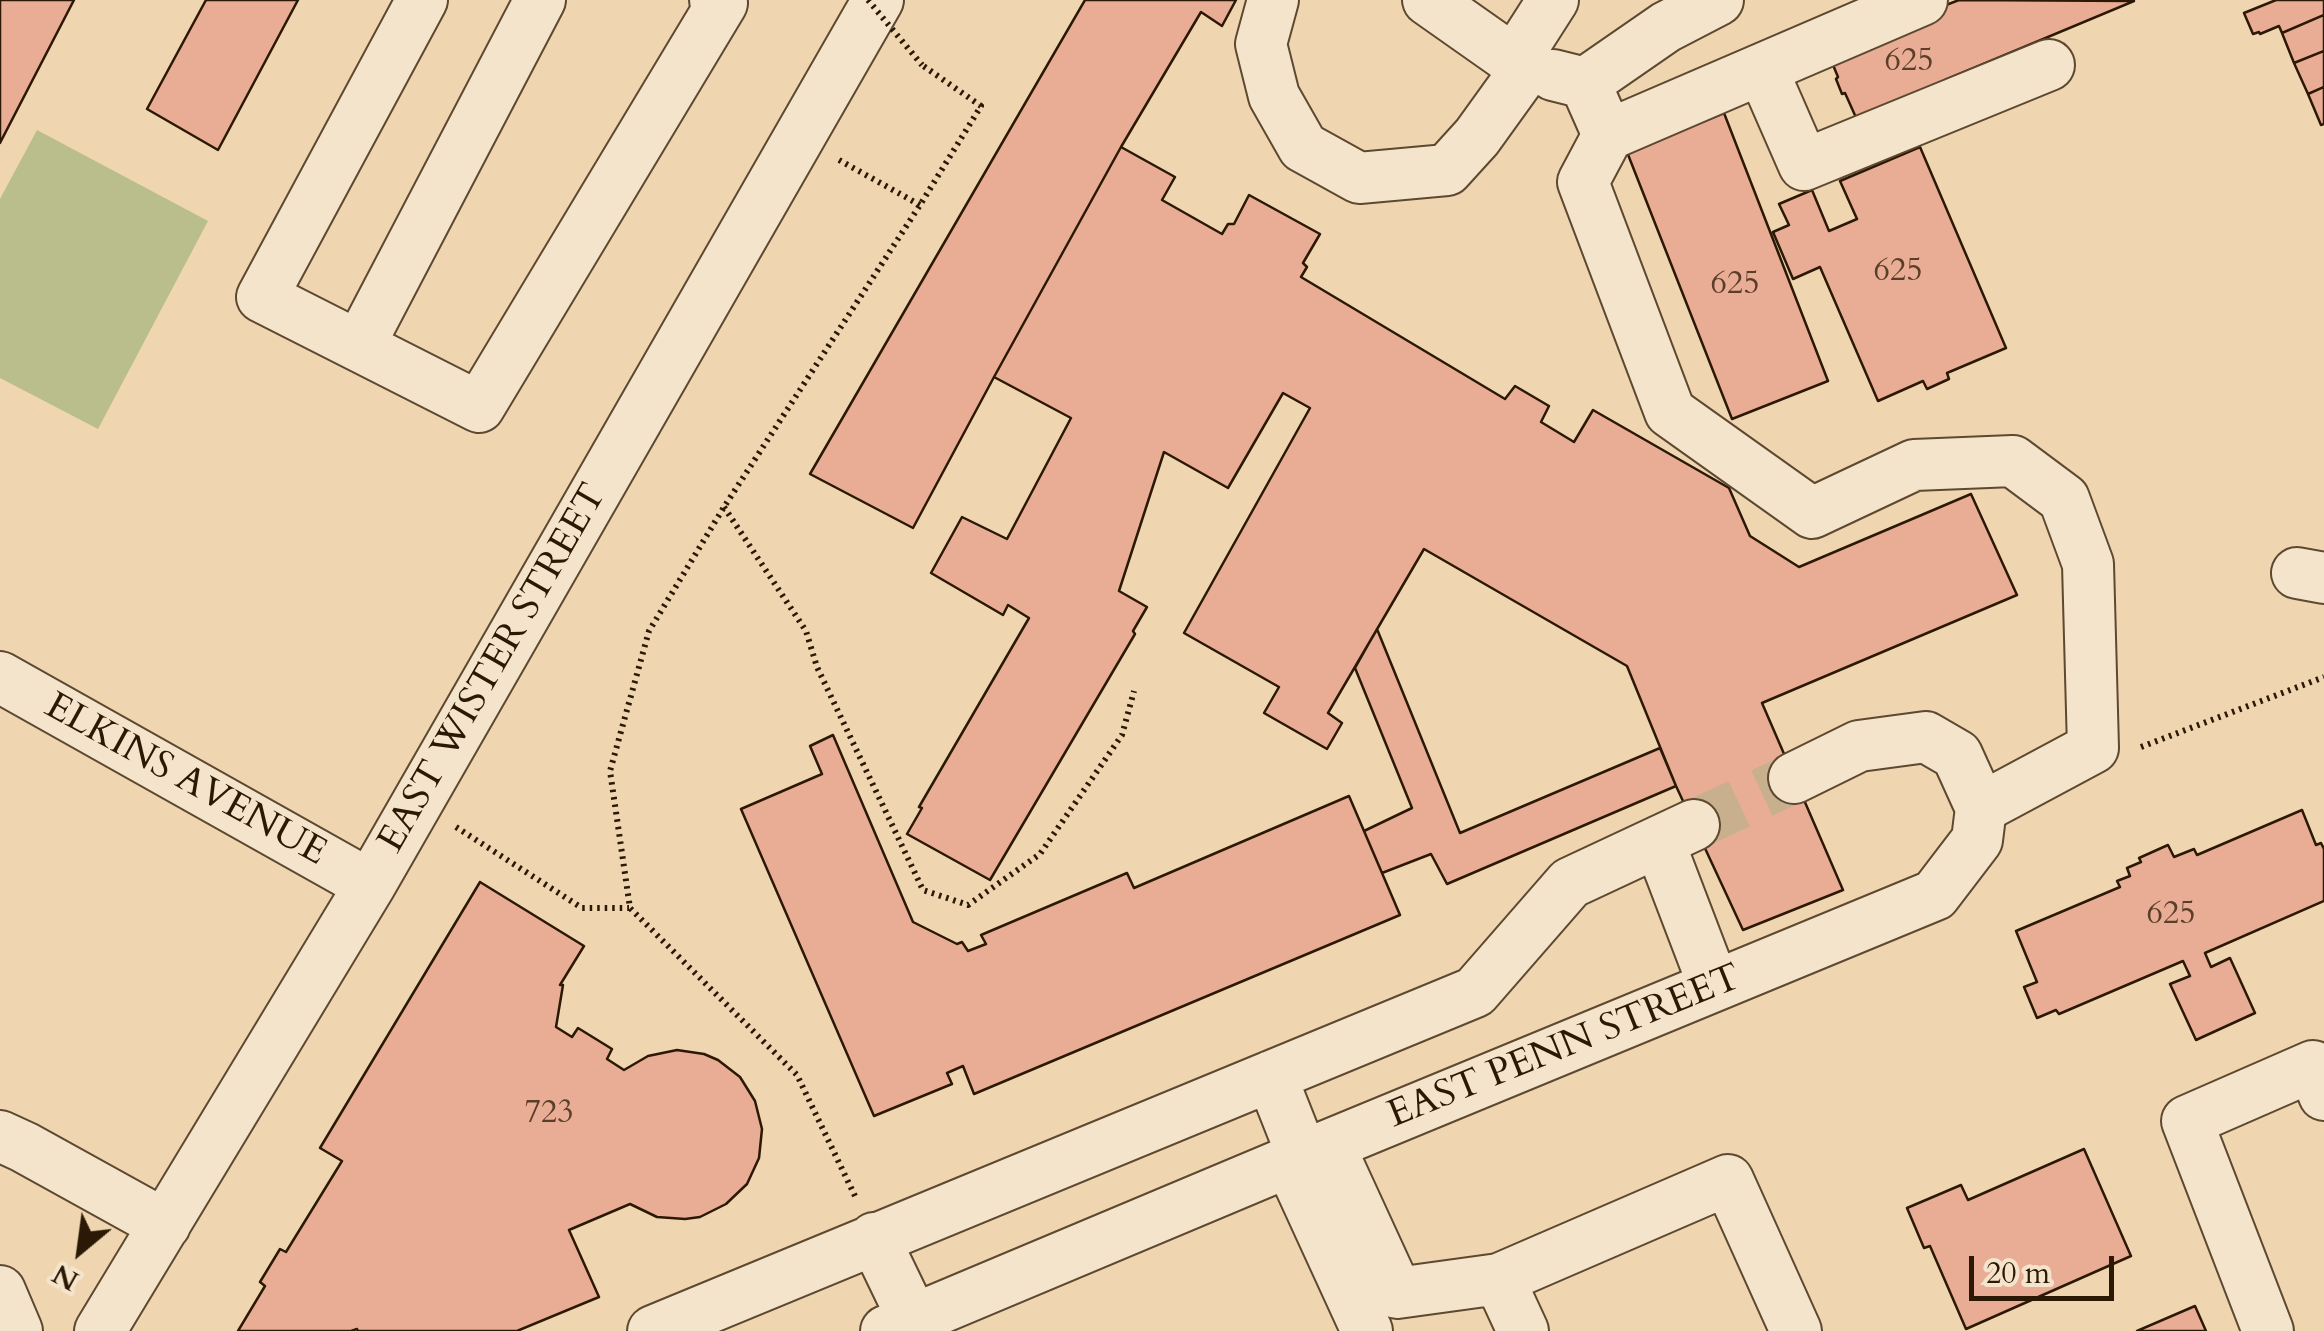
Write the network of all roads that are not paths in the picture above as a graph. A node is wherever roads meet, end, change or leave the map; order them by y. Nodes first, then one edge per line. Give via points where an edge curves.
1 (422, 0) edge
2 (540, 0) edge
3 (715, 0) edge
4 (878, 0) edge
5 (1273, 0) edge
6 (1428, 0) edge
7 (1553, 0) edge
8 (1718, 0) edge
9 (1922, 0) edge
10 (1520, 65) junction
11 (2049, 65) dead end
12 (1762, 69) junction
13 (1585, 83) junction
14 (1608, 135) junction
15 (358, 346) junction
16 (0, 676) edge
17 (1794, 778) tunnel mouth
18 (1980, 808) junction
19 (370, 885) junction
20 (1714, 986) junction
21 (2320, 1075) edge
22 (1272, 1076) junction
23 (0, 1136) edge
24 (1308, 1155) junction
25 (165, 1225) junction
26 (874, 1238) junction
27 (1499, 1278) junction
28 (0, 1290) edge
29 (900, 1325) edge
30 (18, 1331) edge
31 (100, 1331) edge
32 (653, 1331) edge
33 (1366, 1331) edge
34 (1523, 1331) edge
35 (1796, 1331) edge
36 (2268, 1331) edge

1 - 15 street via 262,298
2 - 15 street
3 - 15 street via 722,3 478,407
4 - 19 street, EAST WISTER STREET
5 - 10 street via 1261,44 1274,96 1303,147 1359,178 1447,170 1477,136
6 - 10 street
7 - 10 street
8 - 13 street
9 - 12 street
10 - 13 street
11 - 12 street via 1804,165
12 - 14 street
13 - 14 street
14 - 18 street via 1583,182 1670,412 1812,513 1914,465 2013,461 2064,499 2088,564 2094,748
16 - 19 street, ELKINS AVENUE
17 - 18 street via 1860,746 1926,738 1957,755
18 - 20 street, EAST PENN STREET via 1978,840 1935,895
19 - 25 street, EAST WISTER STREET
20 - 22 street via 1676,834 1570,883 1475,992
20 - 24 street, EAST PENN STREET
21 - 36 street via 2187,1120
22 - 24 street
22 - 26 street
23 - 25 street
24 - 27 street via 1396,1293
24 - 29 street, EAST PENN STREET
24 - 33 street
25 - 31 street, EAST WISTER STREET
26 - 29 street
26 - 32 street
27 - 34 street
27 - 35 street via 1728,1180
28 - 30 street

